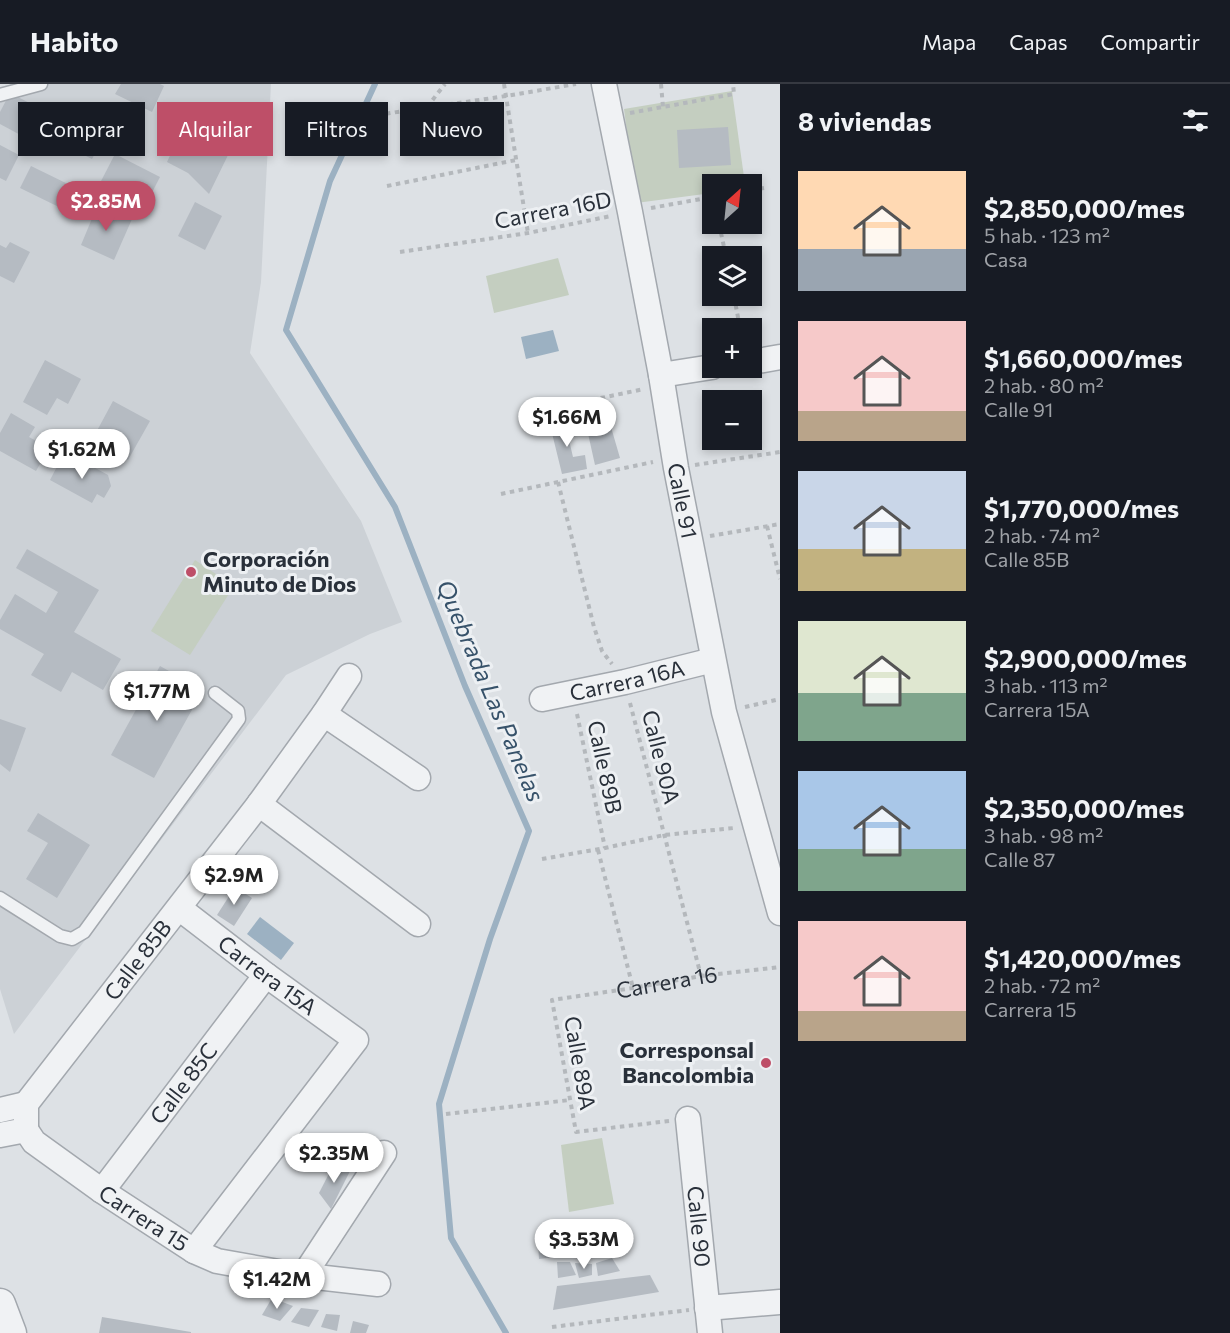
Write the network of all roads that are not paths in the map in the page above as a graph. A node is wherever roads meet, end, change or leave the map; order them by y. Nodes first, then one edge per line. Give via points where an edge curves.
1 (42, 84) edge
2 (604, 84) edge
3 (0, 95) edge
4 (780, 357) edge
5 (762, 360) edge
6 (702, 370) edge
7 (661, 380) junction
8 (713, 660) junction
9 (349, 676) dead end
10 (215, 693) dead end
11 (542, 699) dead end
12 (324, 714) junction
13 (418, 778) dead end
14 (259, 804) junction
15 (0, 898) edge
16 (179, 908) junction
17 (780, 914) edge
18 (418, 924) dead end
19 (266, 975) junction
20 (26, 1104) junction
21 (0, 1110) edge
22 (688, 1119) road end
23 (26, 1130) junction
24 (0, 1135) edge
25 (384, 1153) dead end
26 (102, 1191) junction
27 (194, 1251) junction
28 (304, 1275) junction
29 (378, 1284) dead end
30 (780, 1302) edge
31 (0, 1304) edge
32 (707, 1308) junction
33 (12, 1333) edge
34 (710, 1333) edge

1 - 3 lane
2 - 7 street, Calle 91
4 - 5 street
6 - 7 street
7 - 8 street, Calle 91
8 - 11 street, Carrera 16A
8 - 17 street, Calle 91
9 - 12 street, Calle 85B
10 - 15 lane via 238,711 239,719 84,932 72,939 60,936
12 - 13 street
12 - 14 street, Calle 85B
14 - 16 street, Calle 85B
14 - 18 street
16 - 19 street, Carrera 15A
16 - 20 street, Calle 85B
19 - 26 street, Calle 85C
19 - 27 street, Carrera 15A via 356,1040
20 - 21 street
20 - 23 street
22 - 32 street, Calle 90
23 - 24 street
23 - 26 street, Carrera 15 via 34,1142
25 - 28 street
26 - 27 street, Carrera 15
27 - 28 street, Carrera 15 via 218,1261
28 - 29 street, Carrera 15
30 - 32 street
31 - 33 street
32 - 34 street, Calle 90

